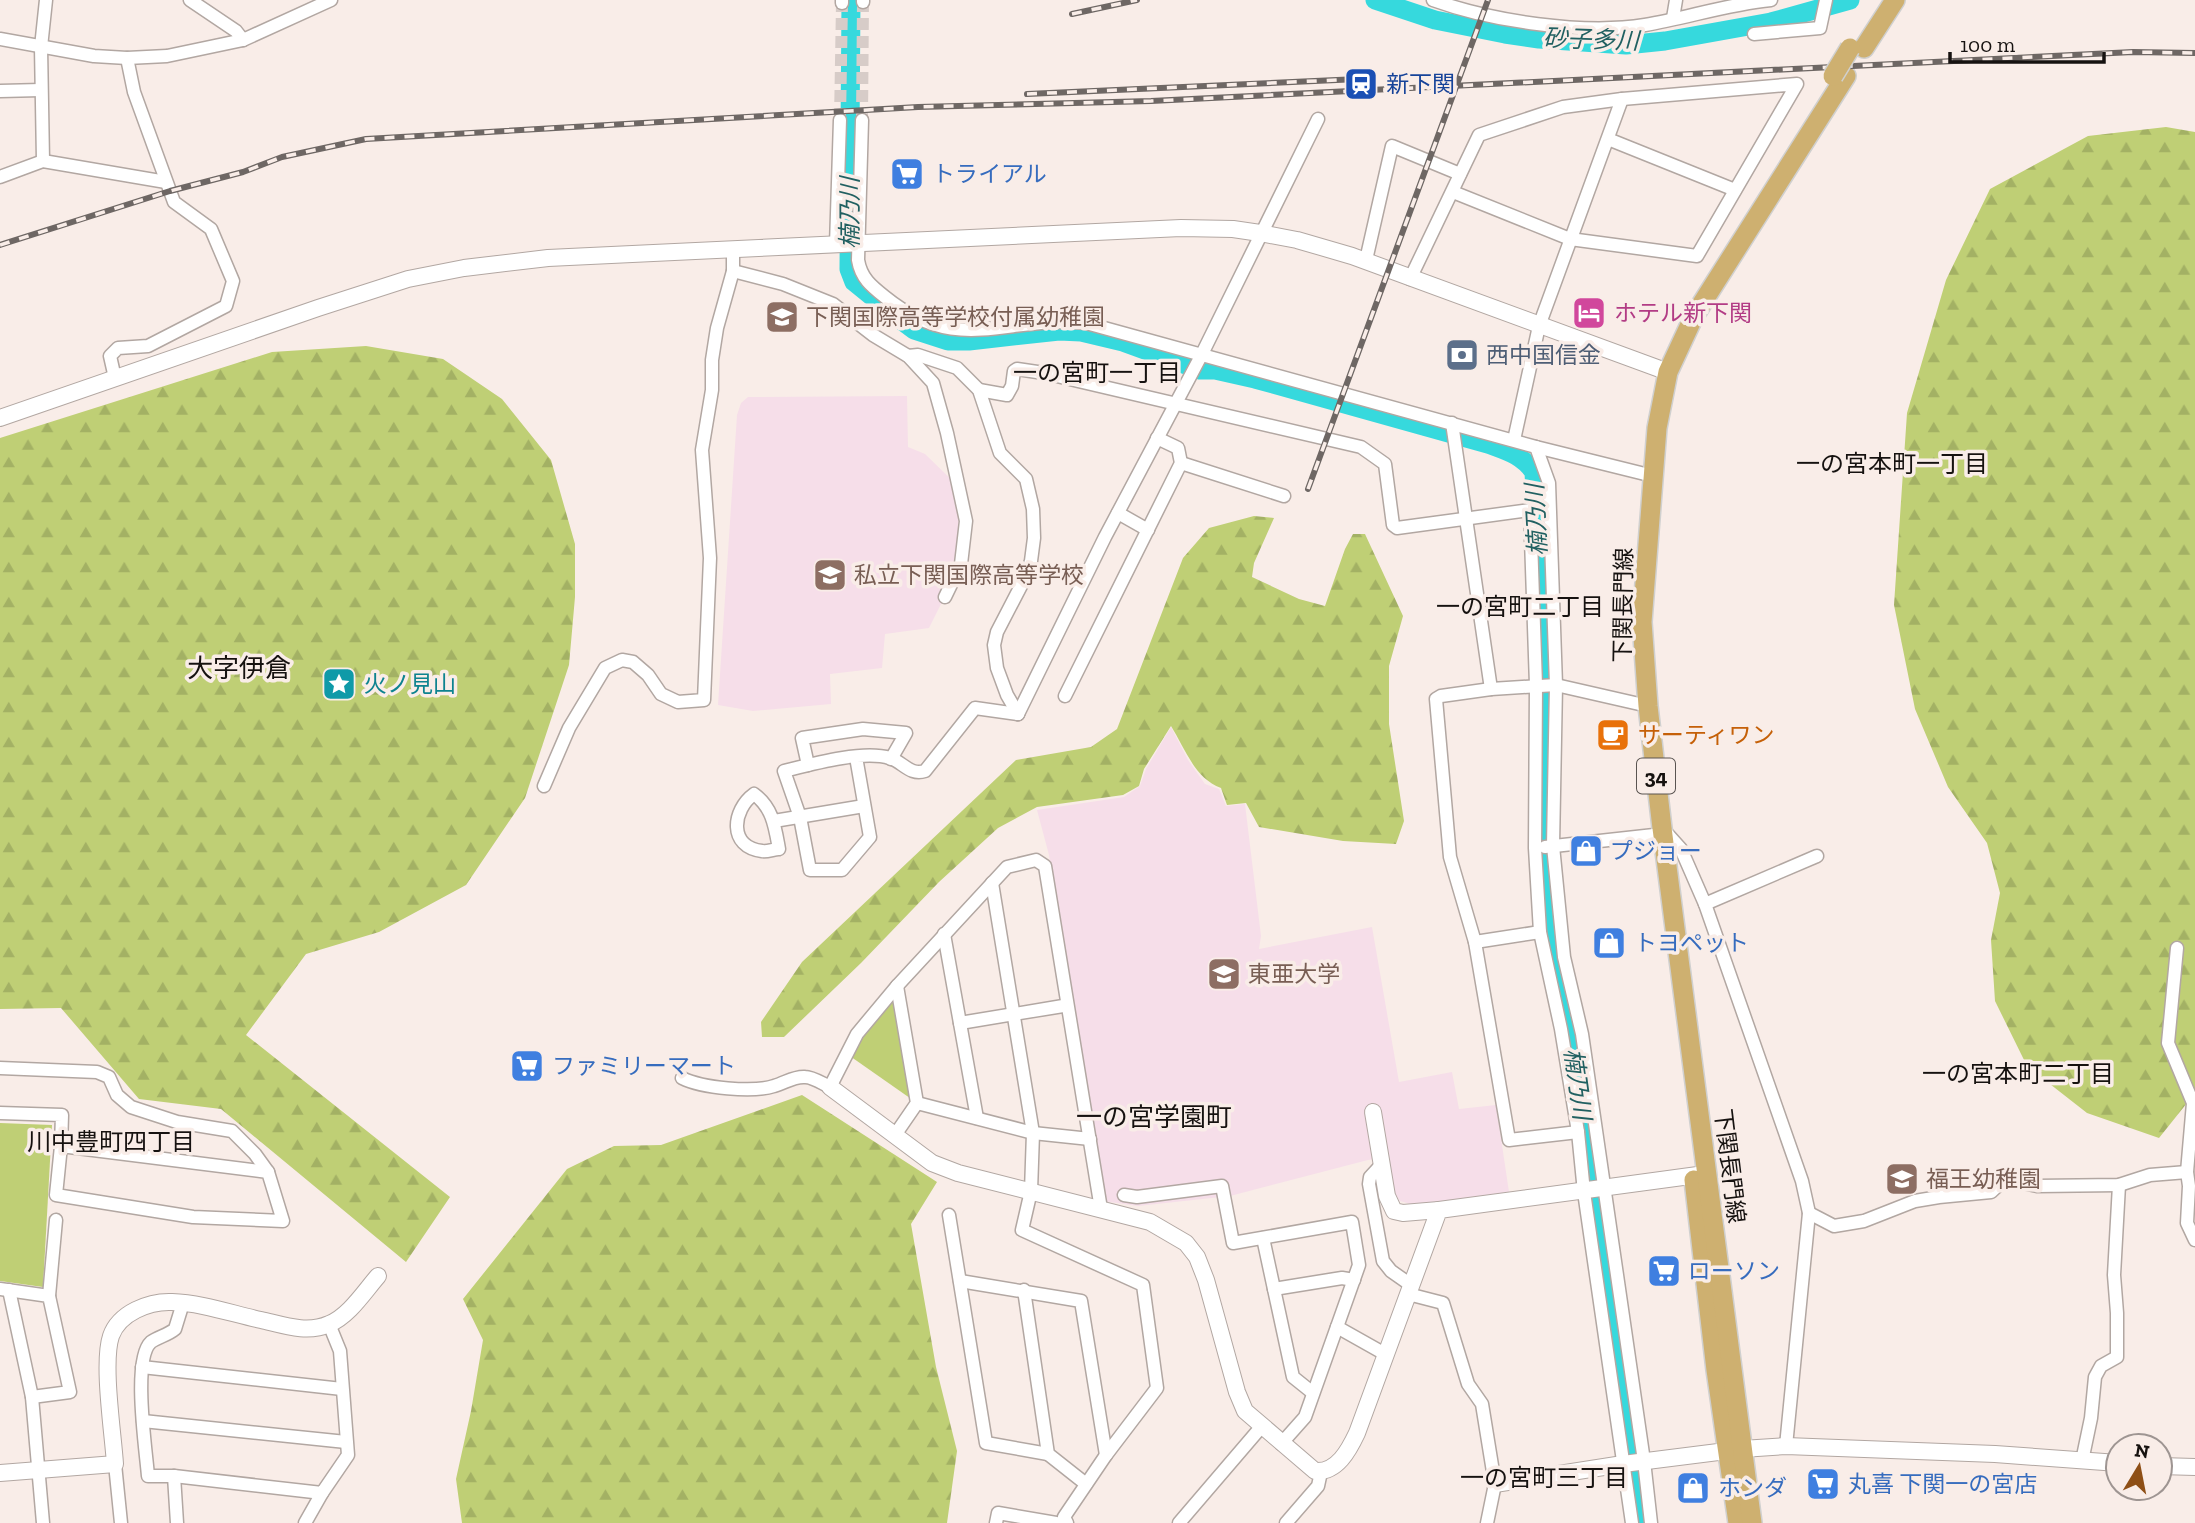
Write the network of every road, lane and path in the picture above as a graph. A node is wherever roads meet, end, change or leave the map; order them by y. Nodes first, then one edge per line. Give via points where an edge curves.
1 (46, 0) edge
2 (190, 0) edge
3 (213, 0) edge
4 (331, 0) edge
5 (1433, 0) edge
6 (1676, 0) edge
7 (1771, 0) edge
8 (1826, 0) edge
9 (1886, 1) edge
10 (1737, 2) edge
11 (211, 13) junction
12 (1672, 18) junction
13 (1754, 34) dead end
14 (0, 39) edge
15 (243, 40) junction
16 (41, 47) junction
17 (127, 58) junction
18 (40, 90) junction
19 (0, 91) edge
20 (1622, 99) junction
21 (1318, 118) dead end
22 (840, 120) tunnel mouth
23 (862, 120) tunnel mouth
24 (1608, 139) junction
25 (43, 162) junction
26 (1460, 174) junction
27 (0, 177) edge
28 (166, 182) junction
29 (1735, 190) junction
30 (1453, 192) junction
31 (1260, 233) junction
32 (1570, 239) junction
33 (858, 244) junction
34 (836, 245) junction
35 (733, 249) junction
36 (1366, 260) junction
37 (733, 271) junction
38 (1410, 279) junction
39 (1539, 326) junction
40 (1202, 354) junction
41 (908, 356) junction
42 (1662, 370) junction
43 (115, 378) junction
44 (979, 390) junction
45 (1175, 403) junction
46 (0, 418) edge
47 (1452, 424) junction
48 (1157, 438) junction
49 (1514, 440) junction
50 (1536, 447) junction
51 (1181, 463) junction
52 (1647, 474) junction
53 (1284, 496) dead end
54 (1118, 513) junction
55 (1465, 518) junction
56 (1148, 530) junction
57 (945, 597) dead end
58 (1536, 685) junction
59 (1556, 685) junction
60 (1491, 689) junction
61 (1065, 696) dead end
62 (1642, 705) junction
63 (1018, 714) junction
64 (856, 757) junction
65 (891, 758) junction
66 (808, 765) junction
67 (544, 786) dead end
68 (864, 806) junction
69 (800, 817) junction
70 (774, 821) junction
71 (1659, 832) junction
72 (1553, 846) junction
73 (1535, 848) junction
74 (1817, 856) dead end
75 (992, 883) junction
76 (1705, 904) junction
77 (1540, 932) junction
78 (944, 934) junction
79 (1475, 942) junction
80 (2177, 948) dead end
81 (897, 986) junction
82 (1063, 1006) dead end
83 (1013, 1014) junction
84 (960, 1023) junction
85 (0, 1068) edge
86 (682, 1078) dead end
87 (830, 1087) junction
88 (917, 1103) junction
89 (2194, 1103) edge
90 (1373, 1112) dead end
91 (0, 1113) edge
92 (977, 1118) junction
93 (1578, 1132) junction
94 (1033, 1133) junction
95 (895, 1135) junction
96 (1090, 1139) junction
97 (61, 1146) junction
98 (1382, 1164) junction
99 (268, 1172) junction
100 (2187, 1172) junction
101 (1700, 1175) junction
102 (2119, 1185) junction
103 (1595, 1190) junction
104 (1031, 1191) junction
105 (1124, 1195) dead end
106 (1101, 1209) junction
107 (1439, 1210) junction
108 (1809, 1213) junction
109 (949, 1215) dead end
110 (56, 1220) dead end
111 (1263, 1238) junction
112 (2195, 1240) edge
113 (379, 1276) dead end
114 (1354, 1280) junction
115 (960, 1281) junction
116 (1274, 1289) junction
117 (1410, 1289) junction
118 (5, 1290) edge
119 (1024, 1290) junction
120 (49, 1296) junction
121 (183, 1303) junction
122 (329, 1324) junction
123 (1337, 1327) junction
124 (1385, 1354) junction
125 (142, 1367) junction
126 (342, 1389) junction
127 (1313, 1393) junction
128 (32, 1397) junction
129 (143, 1420) junction
130 (1262, 1426) junction
131 (346, 1442) junction
132 (1281, 1444) junction
133 (1786, 1446) junction
134 (1736, 1450) junction
135 (1048, 1454) junction
136 (1106, 1455) junction
137 (2082, 1461) junction
138 (1634, 1462) junction
139 (2104, 1462) edge
140 (115, 1464) junction
141 (2174, 1467) edge
142 (2195, 1468) edge
143 (38, 1471) junction
144 (1321, 1472) junction
145 (0, 1473) edge
146 (174, 1476) junction
147 (1086, 1484) junction
148 (1495, 1484) junction
149 (322, 1493) junction
150 (1061, 1521) edge
151 (43, 1523) edge
152 (121, 1523) edge
153 (177, 1523) edge
154 (305, 1523) edge
155 (996, 1523) edge
156 (1179, 1523) edge
157 (1286, 1523) edge
158 (1487, 1523) edge
159 (1632, 1523) edge
160 (1651, 1523) edge
161 (1738, 1523) edge
162 (1752, 1523) edge

1 - 16 street
2 - 11 street
3 - 11 street
4 - 15 street
5 - 12 street via 1457,9 1566,26 1630,26
6 - 12 street
7 - 10 street
8 - 13 street via 1820,28
9 - 42 main road, 下関長門線 / 34
10 - 12 street
11 - 15 street
14 - 16 street
15 - 17 street via 167,56
16 - 17 street
16 - 18 street
17 - 28 street via 134,92
18 - 19 street
18 - 25 street
20 - 24 street
20 - 26 street via 1563,107 1479,135
20 - 29 street via 1797,84
21 - 31 street
22 - 34 street
23 - 33 street
24 - 29 street
24 - 32 street
25 - 27 street
25 - 28 street
26 - 30 street
26 - 36 street via 1392,146
28 - 43 street via 174,202 211,229 233,281 226,306 149,346 118,348 110,356
29 - 32 street via 1697,256
30 - 32 street
30 - 38 street
31 - 33 street via 1181,228
31 - 36 street
31 - 40 street
32 - 39 street
33 - 34 street
33 - 40 street via 859,270 866,282 905,312 947,329 970,332 1073,321
34 - 35 street
35 - 37 street
35 - 43 street via 548,258 408,279
36 - 38 street
37 - 41 street via 833,304
37 - 67 street via 717,328 702,450 709,558 704,700 678,702 661,694 634,662 622,660 605,668 569,728
38 - 39 street
39 - 42 street
39 - 49 street
40 - 45 street
40 - 47 street
41 - 44 street via 957,368
41 - 57 street via 938,394 966,521 961,564
42 - 52 main road, 下関長門線 / 34
43 - 46 street
44 - 45 street via 1007,395 1017,369
44 - 63 street via 1000,453 1026,479 1033,509 1031,561 994,645 997,668
45 - 48 street
45 - 55 street via 1361,447 1385,464 1397,528
47 - 49 street
47 - 55 street
48 - 51 street via 1178,448
48 - 54 street
49 - 50 street
50 - 52 street
50 - 59 street via 1549,483
51 - 53 street
51 - 56 street
52 - 62 main road, 下関長門線 / 34
54 - 56 street
54 - 63 street
55 - 58 street via 1530,510
55 - 60 street
56 - 61 street
58 - 59 street
58 - 60 street
58 - 73 street
59 - 62 street
59 - 72 street
60 - 79 street via 1436,699 1450,857
62 - 71 main road, 下関長門線 / 34
63 - 65 street via 975,708 925,771 906,769
64 - 65 street
64 - 66 street
64 - 68 street
65 - 66 street via 906,733 863,729 802,738
66 - 69 street via 784,771
68 - 69 street
68 - 69 street via 870,837 842,870 810,870
69 - 70 street
70 - 70 street via 766,802 754,794 737,813 737,832 745,844 762,851 779,849
71 - 72 street
71 - 76 street via 1681,849
71 - 101 main road, 下関長門線 / 34
72 - 73 street
72 - 103 street via 1564,957 1582,1034
73 - 77 street
74 - 76 street
75 - 78 street
75 - 83 street
75 - 96 street via 1007,867 1036,860 1045,866
76 - 108 street via 1802,1181
77 - 79 street
77 - 93 street via 1562,1029
78 - 81 street
78 - 84 street
79 - 93 street via 1509,1140
80 - 89 street via 2168,1043
81 - 87 street via 857,1034
81 - 88 street
82 - 83 street
83 - 84 street
83 - 94 street
84 - 92 street
85 - 99 street via 97,1072 109,1077 117,1095 131,1107 177,1122 232,1131
86 - 87 street via 695,1085 722,1088 772,1087 808,1076
87 - 95 street
88 - 92 street
88 - 95 street
89 - 100 street
90 - 98 street
91 - 97 street via 61,1115
92 - 94 street
93 - 103 street
94 - 96 street
94 - 104 street
95 - 104 street via 932,1163
96 - 106 street
97 - 99 street
97 - 99 street via 56,1195 193,1217 283,1221
98 - 107 street via 1394,1212
98 - 117 street via 1368,1184 1383,1261
100 - 102 street via 2150,1175
100 - 112 street via 2187,1223
101 - 103 street
101 - 134 main road, 下関長門線 / 34
102 - 108 street via 2037,1186 2005,1179 1991,1192 1915,1201 1864,1221 1834,1226
102 - 137 street via 2114,1275 2117,1357 2101,1366 2095,1377
103 - 107 street
103 - 138 street
103 - 138 street
104 - 106 street
104 - 136 street via 1022,1230 1143,1285 1157,1388
105 - 111 street via 1222,1186 1233,1244
106 - 130 street via 1170,1232 1197,1257 1237,1392 1245,1411
107 - 117 street
108 - 133 street
109 - 115 street
110 - 120 street
111 - 114 street via 1352,1222 1359,1265
111 - 116 street
113 - 122 street
114 - 116 street
114 - 123 street
115 - 119 street
115 - 135 street via 986,1443
116 - 127 street via 1293,1377
117 - 124 street
117 - 148 street via 1443,1303 1468,1384 1482,1404
118 - 120 street
118 - 128 street
119 - 135 street
119 - 136 street via 1081,1301
120 - 128 street via 70,1392
121 - 122 street via 299,1328
121 - 125 street via 175,1329 152,1342
121 - 140 street via 159,1303 136,1310 117,1325 111,1337 108,1373
122 - 126 street via 340,1351
123 - 124 street
123 - 127 street
124 - 144 street via 1349,1449 1332,1468
125 - 126 street
125 - 129 street
126 - 131 street
127 - 132 street via 1305,1417
128 - 143 street
129 - 131 street
129 - 146 street via 148,1476
130 - 132 street
130 - 156 street
131 - 149 street via 348,1455
132 - 144 street via 1309,1468
133 - 134 street
133 - 137 street
134 - 138 street
134 - 161 main road, 下関長門線 / 34
134 - 162 main road, 下関長門線 / 34
135 - 147 street
136 - 147 street
137 - 139 street
138 - 148 street
138 - 159 street
138 - 160 street
140 - 143 street
140 - 152 street
141 - 142 street
143 - 145 street
143 - 151 street
144 - 157 street via 1318,1486
146 - 149 street
146 - 153 street
147 - 150 street
148 - 158 street
149 - 154 street
150 - 155 street via 998,1513

